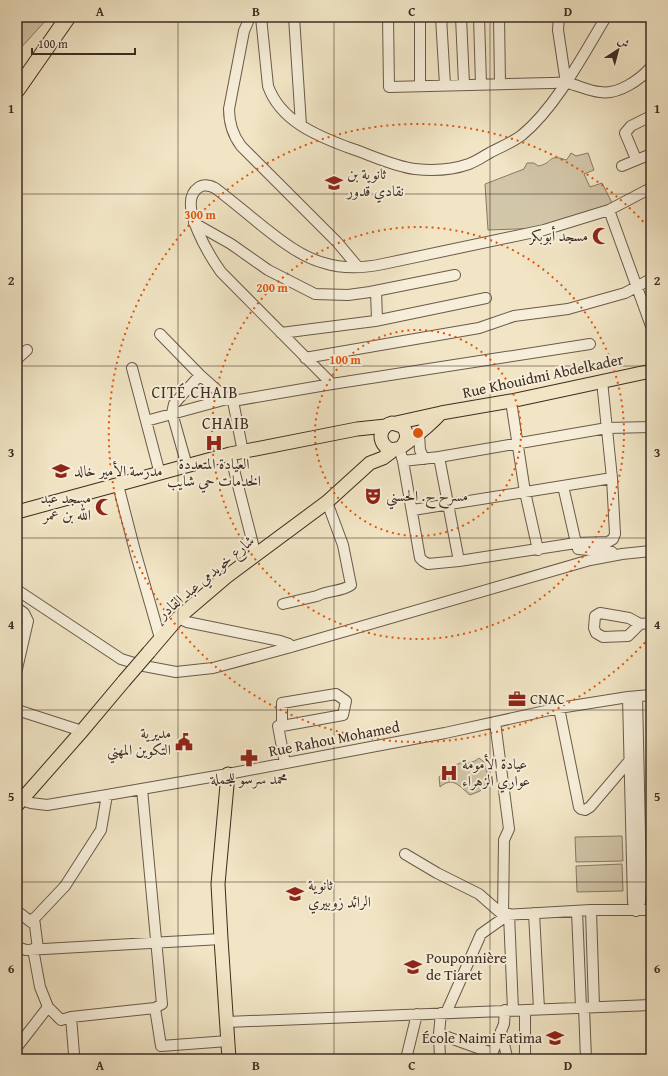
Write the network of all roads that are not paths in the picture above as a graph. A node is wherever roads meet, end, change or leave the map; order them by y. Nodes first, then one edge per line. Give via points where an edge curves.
1 (68, 17) edge
2 (250, 17) edge
3 (261, 17) edge
4 (294, 17) edge
5 (388, 17) edge
6 (420, 17) edge
7 (441, 17) edge
8 (461, 17) edge
9 (479, 17) edge
10 (499, 17) edge
11 (559, 17) edge
12 (606, 17) edge
13 (651, 67) edge
14 (566, 83) junction
15 (464, 84) junction
16 (482, 84) junction
17 (500, 84) junction
18 (420, 85) junction
19 (445, 85) junction
20 (17, 90) edge
21 (651, 116) edge
22 (301, 125) junction
23 (651, 154) edge
24 (636, 159) junction
25 (622, 166) dead end
26 (651, 188) edge
27 (609, 210) junction
28 (194, 222) junction
29 (358, 267) junction
30 (455, 275) dead end
31 (651, 279) edge
32 (637, 287) junction
33 (376, 291) junction
34 (486, 298) dead end
35 (377, 320) junction
36 (651, 326) edge
37 (281, 333) junction
38 (160, 334) dead end
39 (590, 344) dead end
40 (27, 350) dead end
41 (305, 358) junction
42 (17, 359) edge
43 (132, 368) dead end
44 (651, 370) edge
45 (200, 375) junction
46 (602, 381) junction
47 (332, 384) junction
48 (230, 400) junction
49 (511, 401) junction
50 (172, 413) junction
51 (441, 413) junction
52 (146, 421) junction
53 (651, 427) edge
54 (607, 428) junction
55 (386, 431) junction
56 (406, 441) junction
57 (518, 444) junction
58 (237, 453) junction
59 (422, 454) junction
60 (439, 457) junction
61 (403, 461) junction
62 (370, 463) junction
63 (187, 466) junction
64 (160, 474) junction
65 (612, 478) junction
66 (118, 485) junction
67 (563, 486) junction
68 (525, 492) junction
69 (327, 502) junction
70 (448, 505) junction
71 (413, 510) junction
72 (17, 512) edge
73 (576, 544) junction
74 (564, 546) junction
75 (538, 550) junction
76 (651, 551) edge
77 (622, 554) junction
78 (256, 556) junction
79 (459, 561) junction
80 (17, 590) edge
81 (283, 604) dead end
82 (17, 608) edge
83 (178, 618) junction
84 (651, 623) edge
85 (640, 624) dead end
86 (160, 638) junction
87 (291, 647) junction
88 (17, 669) edge
89 (651, 695) edge
90 (632, 696) junction
91 (559, 708) junction
92 (17, 710) edge
93 (495, 722) junction
94 (282, 726) junction
95 (82, 731) junction
96 (630, 760) junction
97 (284, 763) junction
98 (228, 774) junction
99 (142, 789) junction
100 (107, 795) junction
101 (18, 802) edge
102 (405, 854) dead end
103 (591, 910) junction
104 (651, 910) edge
105 (17, 911) edge
106 (577, 911) junction
107 (636, 911) junction
108 (534, 913) junction
109 (506, 914) junction
110 (34, 918) junction
111 (221, 939) junction
112 (157, 942) junction
113 (17, 947) edge
114 (35, 949) junction
115 (651, 1005) edge
116 (48, 1007) junction
117 (582, 1007) junction
118 (594, 1007) junction
119 (155, 1008) junction
120 (539, 1009) junction
121 (509, 1010) junction
122 (525, 1010) junction
123 (444, 1013) junction
124 (417, 1014) junction
125 (71, 1017) junction
126 (226, 1022) junction
127 (501, 1031) junction
128 (439, 1034) junction
129 (228, 1041) junction
130 (17, 1047) edge
131 (74, 1054) dead end
132 (491, 1056) edge
133 (229, 1059) edge
134 (406, 1059) edge
135 (440, 1059) edge
136 (506, 1059) edge
137 (525, 1059) edge
138 (586, 1059) edge

1 - 20 highway
2 - 29 street via 244,31 229,109 231,129 241,146 337,242
3 - 22 street via 268,86 280,108
4 - 22 street
5 - 18 street via 389,87
6 - 18 street
7 - 19 street
8 - 15 street
9 - 16 street
10 - 17 street
11 - 14 street via 558,30
12 - 14 street
13 - 14 street via 614,92 600,92
14 - 17 street
14 - 22 street via 536,123 521,136 471,164 455,168 425,170 404,167 325,139
15 - 16 street
15 - 19 street
16 - 17 street
18 - 19 street
21 - 24 street via 630,126 625,133
23 - 24 street
24 - 25 street
26 - 27 street
27 - 29 street via 544,230
27 - 32 street
28 - 29 street via 191,196 200,187 212,186 277,237 310,258 324,264
28 - 33 street via 268,270 315,294
28 - 37 street via 209,254 221,272
30 - 33 street
31 - 32 street
32 - 36 street
32 - 41 street via 625,293 568,309 514,316 479,328
33 - 35 street
34 - 35 street
35 - 37 street
37 - 41 street
38 - 45 street
39 - 47 street
40 - 42 street
41 - 47 street
43 - 52 street
44 - 46 main road, Rue Khouidmi Abdelkader
45 - 48 street
45 - 50 street via 174,404
46 - 49 main road, Rue Khouidmi Abdelkader
46 - 54 street
47 - 48 street
48 - 50 street
48 - 58 street
49 - 51 main road, Rue Khouidmi Abdelkader
49 - 57 street
50 - 52 street
50 - 63 street
51 - 55 main road
51 - 56 main road, شارع خويدمي عبد القادر
52 - 64 street
53 - 54 street
54 - 57 street
54 - 65 street
55 - 56 main road via 402,426
55 - 56 main road via 382,442 388,448
55 - 58 main road via 357,430
55 - 62 main road, شارع خويدمي عبد القادر via 373,452
56 - 59 street
56 - 61 street
56 - 62 main road, شارع خويدمي عبد القادر via 383,458
57 - 60 street
57 - 68 street
58 - 63 main road
58 - 78 street
59 - 60 street
59 - 61 street
60 - 70 street
61 - 71 street
62 - 69 main road, شارع خويدمي عبد القادر
63 - 64 main road
64 - 66 main road
65 - 67 street
65 - 73 street via 615,534 613,539 608,542
66 - 72 main road
66 - 86 street
67 - 68 street
67 - 73 street
68 - 70 street
68 - 75 street
69 - 78 main road, شارع خويدمي عبد القادر
69 - 81 street via 343,545 351,585 345,589
70 - 71 street
70 - 79 street
71 - 79 street via 420,558 428,564
73 - 74 street
74 - 75 street
74 - 77 street
75 - 79 street
76 - 77 street
77 - 87 street via 590,560
78 - 83 main road, شارع خويدمي عبد القادر via 226,577
80 - 87 street via 121,658 144,666 176,672 213,668
82 - 88 street via 24,613 28,621
83 - 86 main road, شارع خويدمي عبد القادر
83 - 87 street via 280,641
84 - 85 street
86 - 95 main road, شارع خويدمي عبد القادر, bridge
89 - 90 street, Rue Rahou Mohamed
90 - 91 street, Rue Rahou Mohamed
90 - 96 street
90 - 107 street via 641,879 640,902
91 - 93 street, Rue Rahou Mohamed
91 - 96 street via 578,807 585,810 590,807
92 - 95 street
93 - 97 street, Rue Rahou Mohamed
93 - 109 street via 509,829 504,840
94 - 94 street via 343,715 346,701 336,694 282,703
94 - 97 street via 278,726
95 - 101 main road, شارع خويدمي عبد القادر
96 - 107 street
97 - 98 street, Rue Rahou Mohamed
98 - 99 street, Rue Rahou Mohamed
98 - 111 main road via 218,884
99 - 100 street, Rue Rahou Mohamed
99 - 112 street
100 - 101 street, Rue Rahou Mohamed via 47,805
100 - 110 street via 101,830 65,886
102 - 109 street via 479,894
103 - 106 street
103 - 107 street
103 - 118 street
104 - 107 street
105 - 110 street via 31,922
106 - 108 street
106 - 117 street
108 - 109 street
108 - 120 street
109 - 121 street
109 - 123 street via 481,934
110 - 114 street
111 - 112 street
111 - 126 main road
112 - 114 street
112 - 119 street via 162,1004
113 - 114 street
114 - 116 street via 40,987
115 - 118 street
116 - 125 street via 61,1020
116 - 130 street
117 - 118 street
117 - 120 street
117 - 138 street
119 - 125 street
119 - 129 street via 161,1046
120 - 122 street
121 - 122 street
121 - 123 street
121 - 127 street
122 - 137 street
123 - 124 street
123 - 128 street
124 - 126 street
124 - 134 street
125 - 131 street
126 - 129 main road
127 - 132 street
127 - 136 street
128 - 132 street
128 - 135 street
129 - 133 main road

